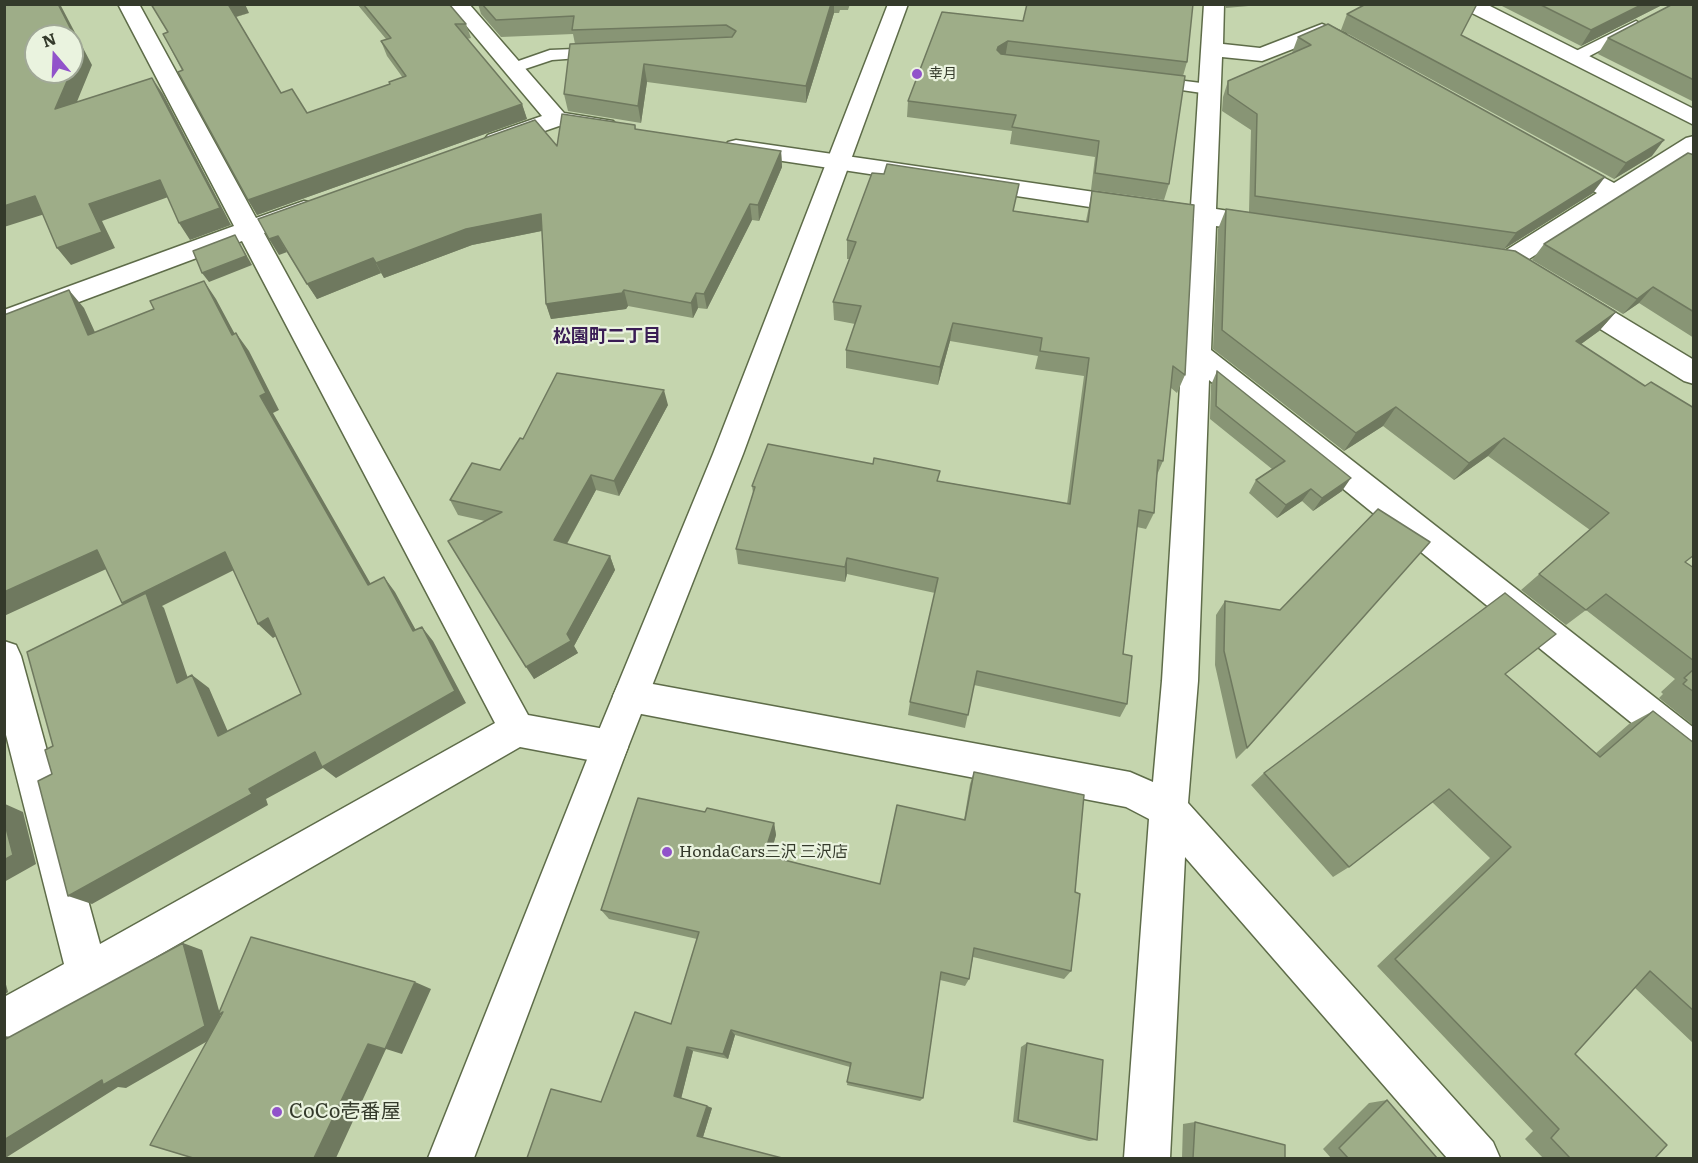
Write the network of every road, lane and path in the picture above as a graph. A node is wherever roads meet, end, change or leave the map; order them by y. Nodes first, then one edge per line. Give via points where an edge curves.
1 (128, 4) edge
2 (458, 4) edge
3 (898, 4) edge
4 (1214, 4) edge
5 (1469, 4) edge
6 (1645, 21) edge
7 (1353, 47) edge
8 (1210, 49) junction
9 (622, 53) edge
10 (1574, 58) junction
11 (513, 68) junction
12 (1141, 81) edge
13 (1209, 89) junction
14 (1694, 118) edge
15 (557, 119) junction
16 (627, 130) edge
17 (708, 143) edge
18 (1694, 143) edge
19 (480, 146) edge
20 (1541, 153) edge
21 (837, 163) junction
22 (1615, 193) junction
23 (324, 202) edge
24 (1203, 216) junction
25 (1286, 228) edge
26 (247, 230) junction
27 (4, 321) edge
28 (1195, 352) junction
29 (1694, 374) edge
30 (4, 656) edge
31 (630, 696) junction
32 (517, 730) junction
33 (610, 747) junction
34 (1694, 751) edge
35 (1169, 809) junction
36 (87, 972) junction
37 (4, 1021) edge
38 (451, 1158) edge
39 (1147, 1158) edge
40 (1477, 1158) edge

1 - 26 street
2 - 11 street
3 - 21 street
4 - 8 street
5 - 10 street
6 - 10 lane
7 - 8 street via 1322,30 1262,55
8 - 13 street
9 - 11 lane via 550,55
10 - 14 street
11 - 15 street
12 - 13 lane
13 - 24 street
15 - 16 street
15 - 19 street
17 - 21 street
18 - 22 street
20 - 22 street
21 - 24 street
21 - 31 street via 728,454
22 - 29 street via 1518,268
23 - 26 street
24 - 25 street
24 - 28 street
26 - 27 street
26 - 32 street
28 - 34 street
28 - 35 street via 1180,681
30 - 36 street
31 - 33 street
31 - 35 street via 1130,790
32 - 33 street
32 - 36 street
33 - 38 street
35 - 39 street
35 - 40 street
36 - 37 street

